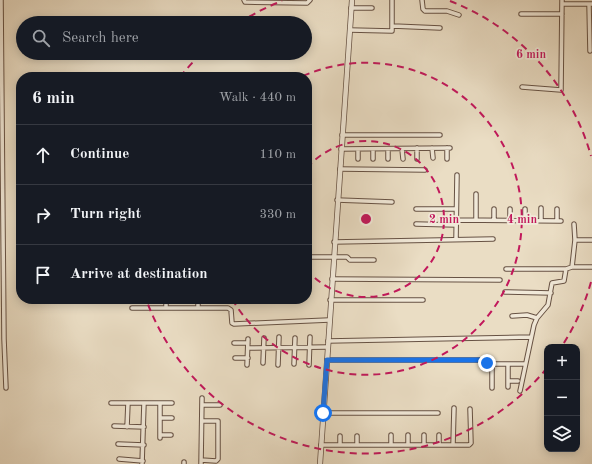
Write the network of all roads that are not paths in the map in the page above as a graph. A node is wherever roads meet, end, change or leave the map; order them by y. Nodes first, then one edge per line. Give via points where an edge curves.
1 (1, 0) edge
2 (244, 0) edge
3 (310, 0) edge
4 (352, 0) edge
5 (392, 0) edge
6 (422, 0) edge
7 (562, 2) edge
8 (591, 4) edge
9 (351, 8) junction
10 (372, 8) dead end
11 (521, 14) dead end
12 (562, 14) junction
13 (459, 15) dead end
14 (393, 26) junction
15 (440, 28) dead end
16 (350, 30) junction
17 (590, 51) dead end
18 (522, 87) dead end
19 (342, 135) junction
20 (440, 135) dead end
21 (417, 148) junction
22 (432, 148) junction
23 (341, 149) junction
24 (358, 149) junction
25 (373, 149) junction
26 (388, 149) junction
27 (402, 149) junction
28 (432, 158) dead end
29 (358, 159) dead end
30 (373, 159) dead end
31 (388, 159) dead end
32 (403, 159) dead end
33 (417, 159) dead end
34 (447, 159) dead end
35 (340, 169) junction
36 (425, 170) dead end
37 (457, 175) dead end
38 (476, 194) dead end
39 (337, 200) junction
40 (392, 202) dead end
41 (541, 208) dead end
42 (416, 209) dead end
43 (456, 209) junction
44 (494, 209) dead end
45 (510, 209) dead end
46 (526, 209) dead end
47 (557, 209) dead end
48 (476, 220) junction
49 (494, 220) junction
50 (510, 220) junction
51 (526, 221) junction
52 (541, 221) junction
53 (456, 222) junction
54 (416, 224) dead end
55 (574, 224) dead end
56 (456, 239) junction
57 (493, 239) dead end
58 (575, 240) junction
59 (592, 240) edge
60 (334, 242) junction
61 (312, 257) edge
62 (333, 257) junction
63 (374, 260) dead end
64 (572, 267) junction
65 (592, 267) edge
66 (566, 269) junction
67 (506, 270) dead end
68 (332, 279) junction
69 (500, 280) dead end
70 (505, 292) dead end
71 (551, 293) junction
72 (330, 300) junction
73 (423, 300) dead end
74 (166, 304) edge
75 (198, 304) edge
76 (132, 308) dead end
77 (166, 308) junction
78 (198, 308) junction
79 (512, 316) dead end
80 (537, 318) junction
81 (329, 320) junction
82 (279, 337) dead end
83 (310, 337) dead end
84 (531, 337) junction
85 (248, 338) dead end
86 (264, 338) dead end
87 (295, 338) dead end
88 (328, 341) junction
89 (234, 343) dead end
90 (248, 346) junction
91 (310, 347) junction
92 (327, 347) junction
93 (263, 348) junction
94 (278, 348) junction
95 (295, 348) junction
96 (235, 358) dead end
97 (248, 358) junction
98 (327, 360) junction
99 (263, 364) dead end
100 (294, 364) dead end
101 (492, 364) junction
102 (508, 364) junction
103 (525, 364) junction
104 (247, 365) dead end
105 (278, 365) dead end
106 (309, 365) dead end
107 (508, 381) junction
108 (518, 381) dead end
109 (508, 387) dead end
110 (6, 388) dead end
111 (492, 388) dead end
112 (520, 391) dead end
113 (202, 398) dead end
114 (111, 403) dead end
115 (128, 403) junction
116 (144, 403) junction
117 (160, 403) junction
118 (172, 403) dead end
119 (202, 405) junction
120 (220, 405) dead end
121 (454, 408) dead end
122 (470, 409) dead end
123 (323, 413) junction
124 (438, 413) dead end
125 (160, 418) junction
126 (172, 418) dead end
127 (202, 421) junction
128 (114, 426) dead end
129 (127, 427) junction
130 (144, 427) junction
131 (171, 435) dead end
132 (390, 435) dead end
133 (408, 435) dead end
134 (424, 435) dead end
135 (440, 435) dead end
136 (340, 436) dead end
137 (357, 436) dead end
138 (118, 444) dead end
139 (144, 444) junction
140 (321, 445) junction
141 (340, 445) junction
142 (357, 445) junction
143 (390, 445) junction
144 (408, 445) junction
145 (424, 445) junction
146 (439, 445) junction
147 (453, 445) junction
148 (120, 460) dead end
149 (143, 462) edge
150 (201, 462) edge
151 (320, 464) edge

1 - 110 street
2 - 3 street via 307,3
4 - 9 street
5 - 14 street
6 - 13 street via 425,11 447,11
7 - 8 street
7 - 12 street
8 - 17 street
9 - 10 street
9 - 16 street
11 - 12 street
12 - 18 street via 561,90
14 - 15 street
14 - 16 street via 392,31
16 - 19 street
19 - 20 street
19 - 23 street
21 - 22 street
21 - 27 street
21 - 33 street
22 - 28 street
22 - 34 street via 449,148
23 - 24 street
23 - 35 street
24 - 25 street
24 - 29 street
25 - 26 street
25 - 30 street
26 - 27 street
26 - 31 street
27 - 32 street
35 - 36 street
35 - 39 street
37 - 43 street
38 - 48 street
39 - 40 street
39 - 60 street
41 - 52 street
42 - 43 street
43 - 53 street
44 - 49 street
45 - 50 street
46 - 51 street
47 - 52 street via 559,221
48 - 49 street
48 - 53 street
49 - 50 street
50 - 51 street
51 - 52 street
53 - 54 street
53 - 56 street
55 - 58 street
56 - 57 street
56 - 60 street
58 - 59 street
58 - 64 street
60 - 62 street
61 - 62 street
62 - 63 street
62 - 68 street
64 - 65 street
64 - 66 street
66 - 67 street
66 - 71 street via 564,281 552,283
68 - 69 street
68 - 72 street
70 - 71 street
71 - 80 street via 548,305
72 - 73 street
72 - 81 street
74 - 77 street
75 - 78 street
76 - 77 street
77 - 78 street
78 - 81 street via 230,308 234,324
79 - 80 street via 527,315
80 - 84 street
81 - 88 street
82 - 94 street
83 - 91 street
84 - 88 street
84 - 103 street
85 - 90 street
86 - 93 street
87 - 95 street
88 - 92 street
89 - 90 street
90 - 93 street
90 - 97 street
91 - 92 street
91 - 95 street
91 - 106 street
92 - 98 street
93 - 94 street
93 - 99 street
94 - 95 street
94 - 105 street
95 - 100 street
96 - 97 street
97 - 104 street
98 - 101 street via 481,360
98 - 123 street
101 - 102 street
101 - 111 street
102 - 103 street
102 - 107 street
103 - 112 street
107 - 108 street
107 - 109 street
113 - 119 street
114 - 115 street
115 - 116 street
115 - 129 street
116 - 117 street
116 - 130 street
117 - 118 street
117 - 125 street
119 - 120 street
119 - 127 street
121 - 147 street
122 - 147 street via 471,444
123 - 124 street
123 - 140 street
125 - 126 street
125 - 131 street via 160,437
127 - 150 street
127 - 150 street via 218,422 218,459
128 - 129 street
129 - 130 street
130 - 139 street
132 - 143 street
133 - 144 street
134 - 145 street
135 - 146 street
136 - 141 street
137 - 142 street
138 - 139 street
139 - 149 street
140 - 141 street
140 - 151 street
141 - 142 street
142 - 143 street
143 - 144 street
144 - 145 street
145 - 146 street
146 - 147 street
148 - 149 street

